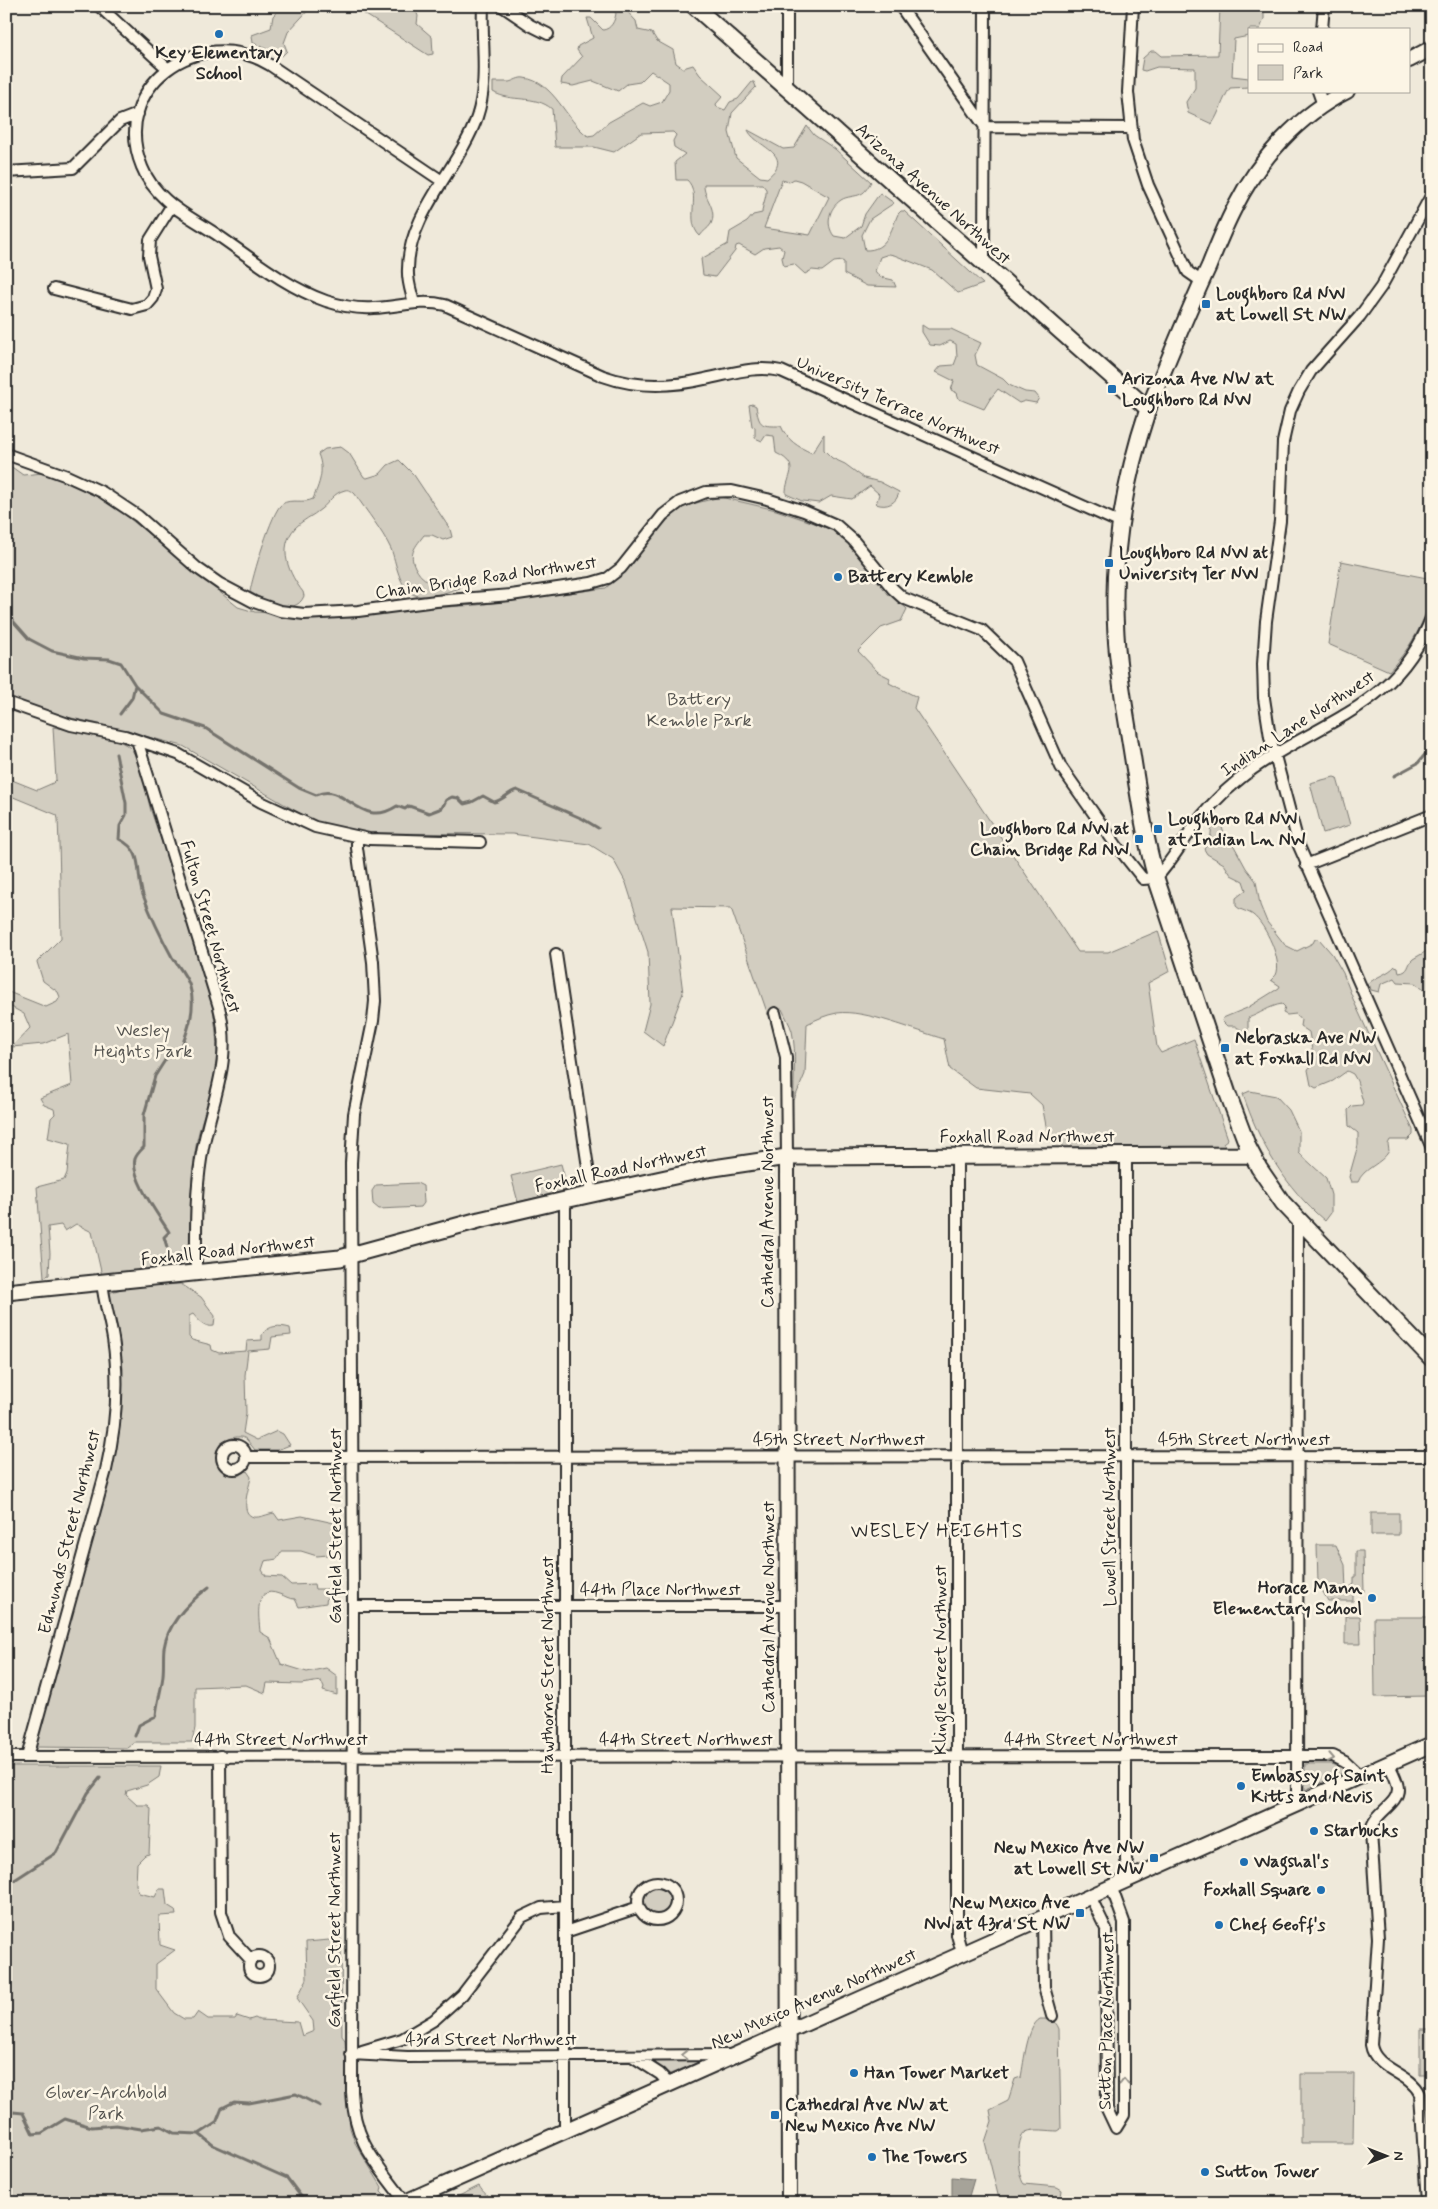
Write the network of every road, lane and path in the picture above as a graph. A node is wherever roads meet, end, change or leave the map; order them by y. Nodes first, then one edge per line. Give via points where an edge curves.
1 (99, 6) edge
2 (483, 6) edge
3 (502, 6) edge
4 (694, 6) edge
5 (787, 6) edge
6 (900, 6) edge
7 (985, 6) edge
8 (1133, 6) edge
9 (1324, 6) edge
10 (1322, 28) edge
11 (548, 34) dead end
12 (1432, 48) edge
13 (1410, 59) edge
14 (168, 68) junction
15 (788, 90) junction
16 (1343, 92) edge
17 (1321, 98) edge
18 (138, 114) junction
19 (985, 127) junction
20 (1131, 128) junction
21 (6, 172) edge
22 (442, 181) junction
23 (1432, 194) edge
24 (172, 205) junction
25 (984, 264) junction
26 (1201, 281) junction
27 (54, 289) dead end
28 (414, 303) junction
29 (1148, 409) junction
30 (6, 454) edge
31 (1121, 523) junction
32 (1432, 616) edge
33 (6, 702) edge
34 (138, 740) junction
35 (1274, 756) junction
36 (1432, 815) edge
37 (357, 837) junction
38 (480, 842) dead end
39 (1306, 865) junction
40 (1156, 878) junction
41 (556, 954) dead end
42 (775, 1013) dead end
43 (1432, 1148) edge
44 (1252, 1155) junction
45 (957, 1156) junction
46 (1126, 1156) junction
47 (787, 1157) junction
48 (592, 1194) junction
49 (565, 1200) junction
50 (1298, 1219) junction
51 (352, 1256) junction
52 (196, 1273) junction
53 (102, 1282) junction
54 (6, 1292) edge
55 (1432, 1359) edge
56 (564, 1456) junction
57 (788, 1456) junction
58 (957, 1456) junction
59 (1126, 1456) junction
60 (1296, 1456) junction
61 (1432, 1456) edge
62 (247, 1457) dead end
63 (352, 1457) junction
64 (353, 1606) junction
65 (564, 1606) junction
66 (788, 1606) junction
67 (1432, 1744) edge
68 (220, 1756) junction
69 (352, 1756) junction
70 (788, 1756) junction
71 (958, 1756) junction
72 (1127, 1756) junction
73 (1296, 1756) junction
74 (6, 1757) edge
75 (27, 1757) junction
76 (565, 1757) junction
77 (1388, 1763) junction
78 (1360, 1776) junction
79 (1297, 1804) junction
80 (1131, 1878) junction
81 (1111, 1886) junction
82 (1090, 1896) junction
83 (565, 1906) junction
84 (639, 1907) dead end
85 (1043, 1917) junction
86 (565, 1932) junction
87 (1106, 1942) junction
88 (1124, 1942) junction
89 (962, 1953) junction
90 (251, 1960) dead end
91 (1052, 2016) dead end
92 (788, 2031) junction
93 (1106, 2041) junction
94 (1124, 2041) junction
95 (351, 2054) junction
96 (733, 2055) junction
97 (632, 2056) junction
98 (565, 2057) junction
99 (668, 2084) junction
100 (565, 2130) junction
101 (404, 2202) edge
102 (789, 2203) edge
103 (1428, 2203) edge

1 - 14 street
2 - 22 street via 484,84 481,102 466,142
3 - 11 street
4 - 15 main road, Arizona Avenue Northwest
5 - 15 street
6 - 19 street
7 - 19 street
8 - 20 street via 1128,75
9 - 10 street
12 - 13 street
14 - 18 street, University Terrace Northwest via 150,85
14 - 22 street, University Terrace Northwest via 211,51 232,51 252,56
15 - 25 main road, Arizona Avenue Northwest
16 - 17 street
17 - 26 street via 1276,146 1250,181 1229,216
18 - 21 street via 120,121 73,168
18 - 24 street, University Terrace Northwest via 136,140 142,167 153,186
19 - 20 street
19 - 25 street
20 - 26 street via 1148,185 1188,272
22 - 28 street via 420,222 410,252 408,275
23 - 35 street via 1381,287 1311,371 1288,416 1283,442 1280,528 1264,647 1264,698
24 - 27 street via 150,240 149,256 156,289 154,298 147,305 132,309
24 - 28 street, University Terrace Northwest via 282,278 320,298 368,308
25 - 29 main road, Arizona Avenue Northwest
26 - 29 street
28 - 31 street, University Terrace Northwest via 448,306 603,376 628,383 671,384 705,380 743,370 765,368 781,371
29 - 31 main road via 1130,470
30 - 40 street, Chain Bridge Road Northwest via 95,489 138,516 220,584 269,609 294,614 364,611 599,582 622,568 667,511 706,492 740,492 804,511 848,535 903,598 980,629 1008,656 1018,668 1064,772 1140,875 1144,879
31 - 40 main road via 1115,591 1118,657
32 - 35 street, Indian Lane Northwest via 1411,658 1384,688 1366,703
33 - 34 street via 71,725
34 - 37 street via 178,754 288,816 315,827
34 - 52 street, Fulton Street Northwest via 224,1032 223,1067 200,1165
35 - 39 street
35 - 40 street, Indian Lane Northwest via 1238,780 1215,802
36 - 39 street
37 - 38 street
37 - 51 street, Garfield Street Northwest via 375,1001 353,1128
39 - 43 street
40 - 44 main road via 1228,1094
41 - 48 street
42 - 47 street, Cathedral Avenue Northwest via 786,1057
44 - 46 main road, Foxhall Road Northwest
44 - 50 main road via 1272,1189
45 - 46 main road, Foxhall Road Northwest
45 - 47 main road, Foxhall Road Northwest
45 - 58 street, Klingle Street Northwest
46 - 59 street, Lowell Street Northwest
47 - 48 main road, Foxhall Road Northwest via 707,1169
47 - 57 street, Cathedral Avenue Northwest
48 - 49 main road, Foxhall Road Northwest
49 - 51 main road, Foxhall Road Northwest via 479,1220
49 - 56 street, Hawthorne Street Northwest
50 - 55 main road
50 - 60 street
51 - 52 main road, Foxhall Road Northwest
51 - 63 street, Garfield Street Northwest
52 - 53 main road, Foxhall Road Northwest
53 - 54 main road, Foxhall Road Northwest
53 - 75 street, Edmunds Street Northwest via 116,1369 111,1445
56 - 57 street, 45th Street Northwest
56 - 63 street, 45th Street Northwest
56 - 65 street, Hawthorne Street Northwest
57 - 58 street, 45th Street Northwest
57 - 66 street, Cathedral Avenue Northwest
58 - 59 street, 45th Street Northwest
58 - 71 street, Klingle Street Northwest
59 - 60 street, 45th Street Northwest
59 - 72 street, Lowell Street Northwest
60 - 61 street, 45th Street Northwest
60 - 73 street
62 - 63 street, 45th Street Northwest
63 - 64 street, Garfield Street Northwest
64 - 65 street, 44th Place Northwest
64 - 69 street, Garfield Street Northwest
65 - 66 street, 44th Place Northwest
65 - 76 street, Hawthorne Street Northwest
66 - 70 street, Cathedral Avenue Northwest
67 - 77 street, New Mexico Avenue Northwest
68 - 69 street, 44th Street Northwest
68 - 75 street, 44th Street Northwest
68 - 90 street via 221,1912 229,1936
69 - 76 street, 44th Street Northwest
69 - 95 street, Garfield Street Northwest
70 - 71 street, 44th Street Northwest
70 - 76 street, 44th Street Northwest
70 - 92 street, Cathedral Avenue Northwest
71 - 72 street, 44th Street Northwest
71 - 89 street, Klingle Street Northwest via 957,1935
72 - 73 street, 44th Street Northwest
72 - 80 street, Lowell Street Northwest via 1126,1860
73 -> 78 street, 44th Street Northwest via 1333,1756
73 - 79 street
74 - 75 street, 44th Street Northwest
76 - 83 street, Hawthorne Street Northwest
77 - 78 street, New Mexico Avenue Northwest
77 - 103 street via 1398,1793 1374,1821 1371,1831 1378,1938 1371,2045 1375,2056 1412,2082 1420,2094
78 - 79 street, New Mexico Avenue Northwest
79 - 80 street, New Mexico Avenue Northwest
80 - 81 street, New Mexico Avenue Northwest
81 - 82 street, New Mexico Avenue Northwest
81 - 88 street, Sutton Place Northwest via 1124,1922
82 - 85 street, New Mexico Avenue Northwest
82 - 87 street, Sutton Place Northwest via 1106,1929
83 - 86 street, Hawthorne Street Northwest
83 - 95 street via 541,1908 522,1917 462,1995 430,2023 392,2043
84 - 86 street
85 - 89 street, New Mexico Avenue Northwest
85 - 91 street via 1044,1987
86 - 98 street, Hawthorne Street Northwest
87 - 88 street
87 - 93 street, Sutton Place Northwest
88 - 94 street, Sutton Place Northwest
89 - 92 street, New Mexico Avenue Northwest
92 - 96 street, New Mexico Avenue Northwest
92 - 102 street, Cathedral Avenue Northwest
93 - 94 street
93 -> 94 street, Sutton Place Northwest via 1107,2109 1116,2128 1124,2115
95 - 98 street, 43rd Street Northwest
95 - 101 street, Garfield Street Northwest via 352,2104 359,2135
96 -> 97 street, 43rd Street Northwest
96 - 99 street, New Mexico Avenue Northwest
97 - 98 street, 43rd Street Northwest
97 - 99 street via 660,2074
98 - 100 street, Hawthorne Street Northwest
99 - 100 street, New Mexico Avenue Northwest
100 - 101 street, New Mexico Avenue Northwest

